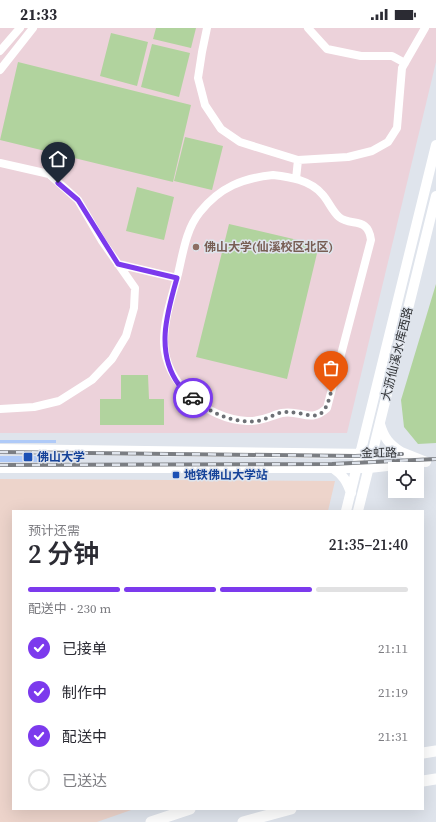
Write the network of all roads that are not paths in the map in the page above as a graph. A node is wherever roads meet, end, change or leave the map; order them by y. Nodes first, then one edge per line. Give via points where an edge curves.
1 (20, 28) edge
2 (33, 28) edge
3 (207, 28) edge
4 (308, 28) edge
5 (320, 28) edge
6 (425, 28) edge
7 (317, 38) junction
8 (0, 51) edge
9 (405, 63) junction
10 (0, 70) edge
11 (436, 147) edge
12 (298, 160) junction
13 (0, 163) edge
14 (296, 179) junction
15 (436, 196) edge
16 (118, 264) junction
17 (177, 278) junction
18 (0, 409) edge
19 (380, 423) junction
20 (0, 449) edge
21 (401, 452) junction
22 (360, 454) junction
23 (372, 454) junction
24 (424, 462) edge
25 (388, 466) edge
26 (0, 468) edge
27 (333, 468) junction
28 (356, 468) junction
29 (369, 468) junction
30 (388, 468) edge
31 (351, 494) junction
32 (362, 495) junction
33 (346, 510) edge
34 (358, 510) edge
35 (436, 751) edge
36 (424, 753) edge
37 (436, 779) edge
38 (424, 781) edge
39 (187, 810) edge
40 (288, 810) edge
41 (294, 810) edge
42 (273, 815) edge
43 (151, 822) edge
44 (243, 822) edge

1 - 8 street
2 - 10 street
3 - 12 street via 198,78 205,105 221,129 240,142
4 - 7 street
5 - 7 street
6 - 9 street
7 - 9 street via 327,49 361,56 392,56
9 - 12 street via 402,68 397,128 388,142 372,151 348,157
11 - 22 street
12 - 14 street
13 - 16 street via 49,174 78,200
14 - 17 street via 273,175 250,177 234,183 215,196 190,226
14 - 17 street via 321,193 339,217 364,225 370,232 371,240 327,408 321,414 314,416 284,412 258,421 231,419 210,411 179,386 170,368 164,344 166,318
15 - 19 street, 大沥仙溪水库西路
16 - 17 street
16 - 18 street via 135,288 134,308 126,336 112,359 92,380 59,401 34,407
19 - 21 street via 384,436
19 - 23 street, 大沥仙溪水库西路
20 - 22 street, 金虹路
21 - 23 street, 金虹路
21 - 24 street, 金虹路 via 426,462
22 - 23 street, 金虹路
22 - 28 street
23 - 29 street, 大沥仙溪水库西路
25 - 29 street, 金虹路
26 - 27 street, 金虹路
27 - 28 street, 金虹路
27 - 31 street via 343,474
28 - 29 street, 金虹路
28 - 31 street
29 - 32 street, 大沥仙溪水库西路
30 - 32 street via 371,479
31 - 33 street
32 - 34 street, 大沥仙溪水库西路
35 - 36 main road
37 - 38 main road
39 - 43 main road
40 - 42 main road
41 - 42 main road via 287,814
42 - 44 main road

